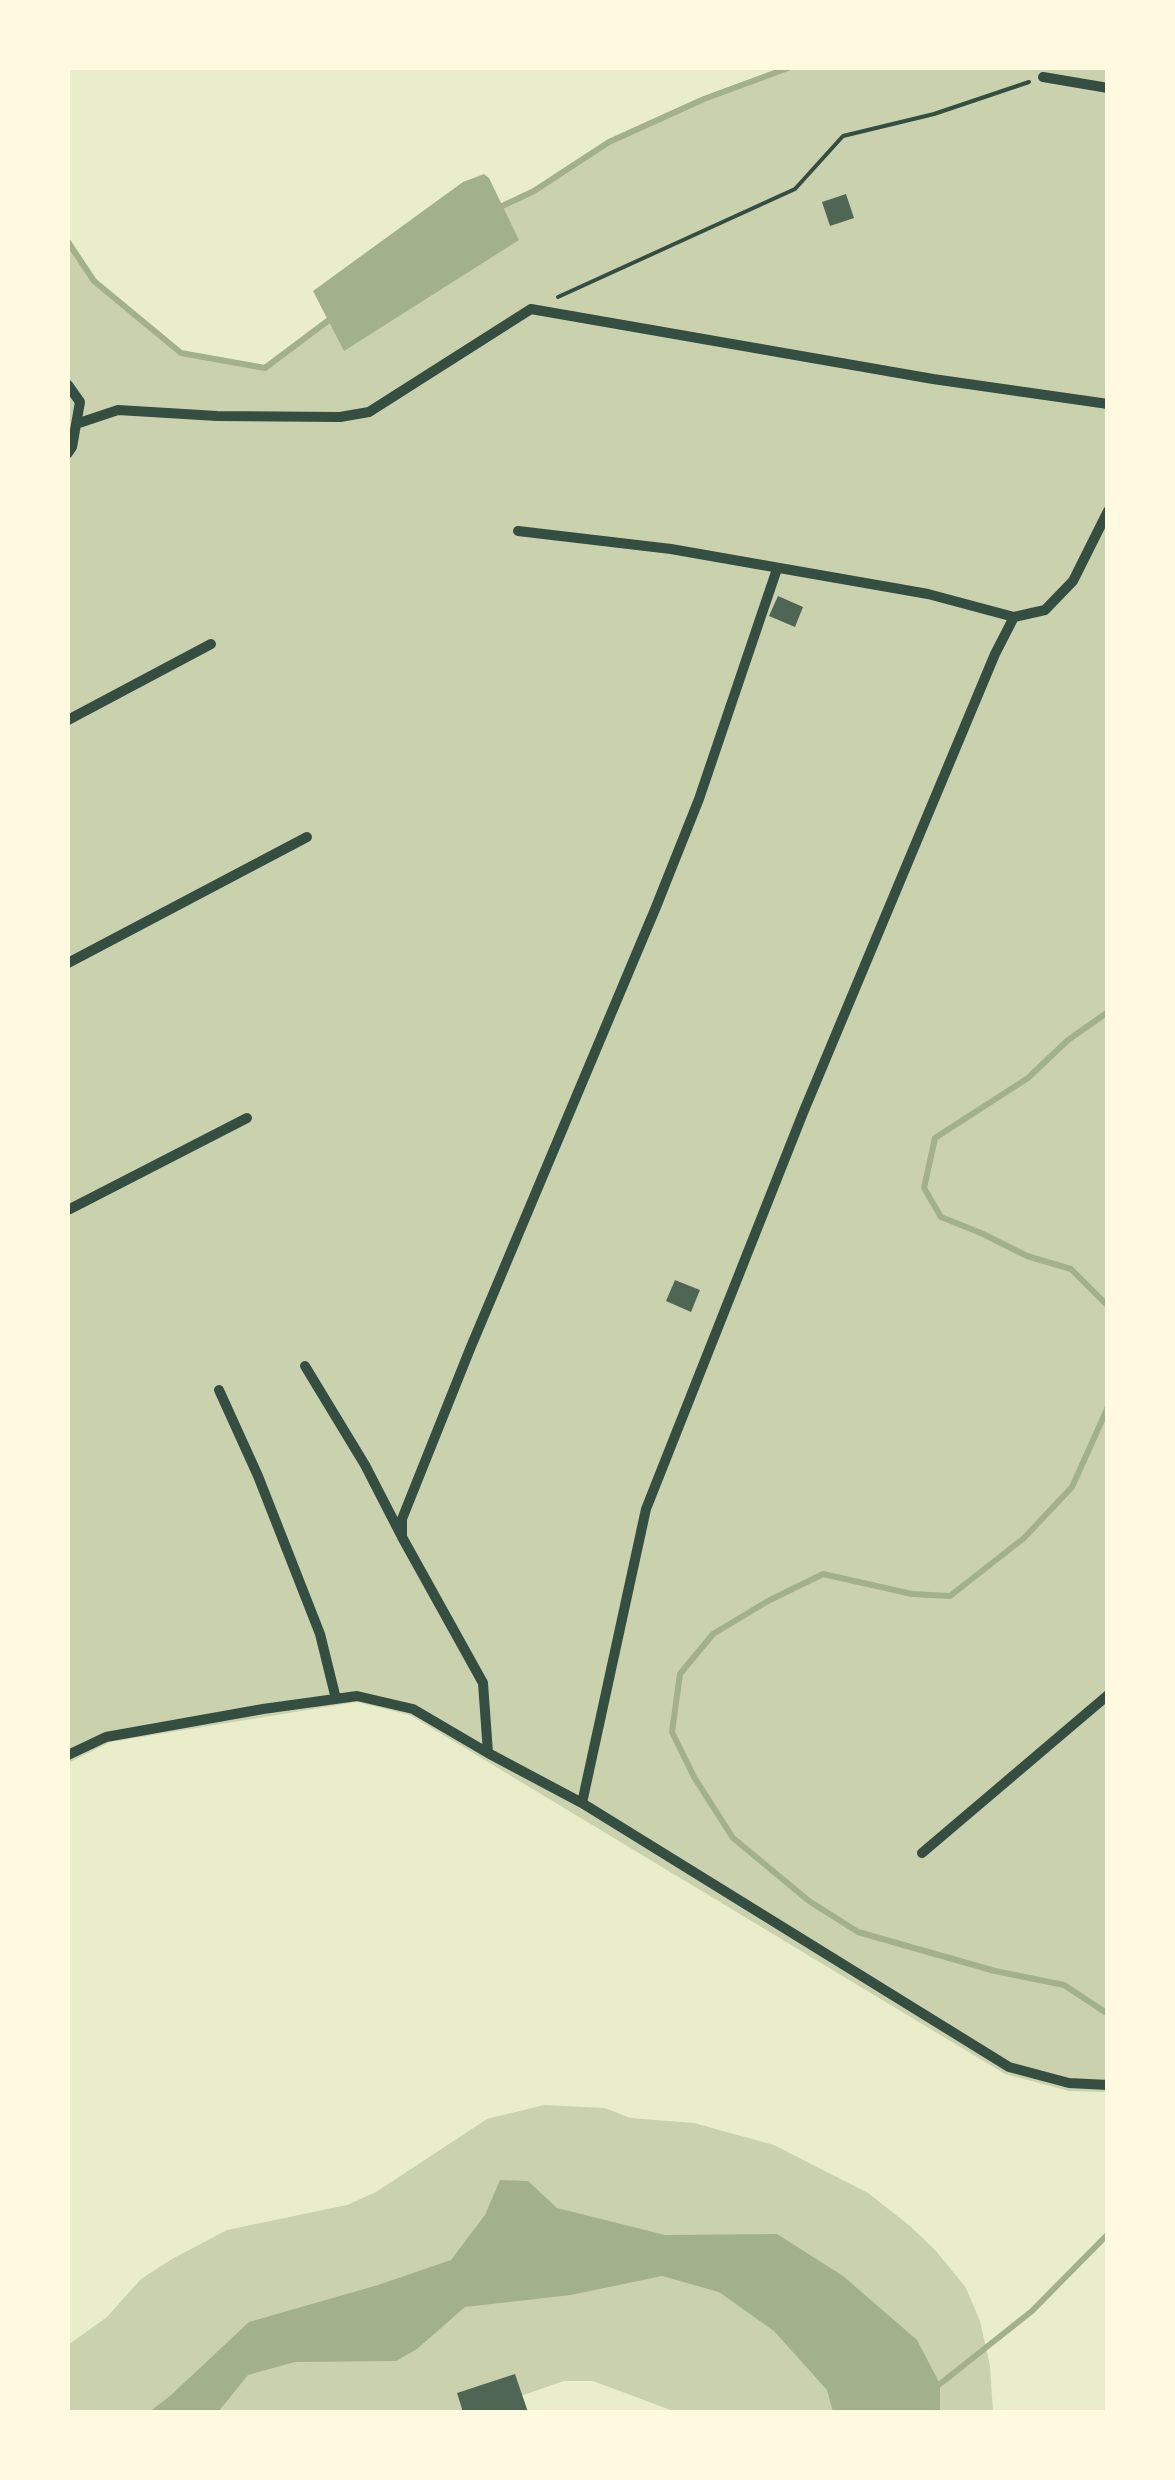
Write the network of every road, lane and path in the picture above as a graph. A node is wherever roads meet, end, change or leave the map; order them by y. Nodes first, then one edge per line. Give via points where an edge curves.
1 (1043, 77) joint
2 (1108, 88) edge
3 (531, 308) junction
4 (68, 384) edge
5 (1108, 404) edge
6 (76, 424) junction
7 (68, 452) edge
8 (1108, 511) edge
9 (518, 530) dead end
10 (777, 569) junction
11 (1014, 617) junction
12 (210, 644) dead end
13 (68, 720) edge
14 (307, 837) dead end
15 (68, 963) edge
16 (247, 1118) dead end
17 (68, 1210) edge
18 (305, 1366) dead end
19 (219, 1390) dead end
20 (402, 1537) junction
21 (336, 1699) junction
22 (1105, 1702) edge
23 (488, 1754) junction
24 (68, 1755) edge
25 (582, 1802) junction
26 (922, 1853) dead end
27 (1108, 2085) edge

1 - 2 street
1 - 3 path via 843,136 795,189
3 - 5 street
3 - 6 street via 369,412 322,417 118,410
4 - 6 street via 80,402
6 - 7 street
8 - 11 street via 1073,581 1045,610
9 - 10 street
10 - 11 street via 928,594
10 - 20 street via 699,798 470,1349 402,1519
11 - 25 street via 803,1113 646,1510
12 - 13 street
14 - 15 street
16 - 17 street
18 - 20 street
19 - 21 street via 320,1634
20 - 23 street via 482,1683
21 - 23 street via 357,1696 413,1710
21 - 24 street via 106,1736
22 - 26 street
23 - 25 street
25 - 27 street via 1009,2066 1069,2083

